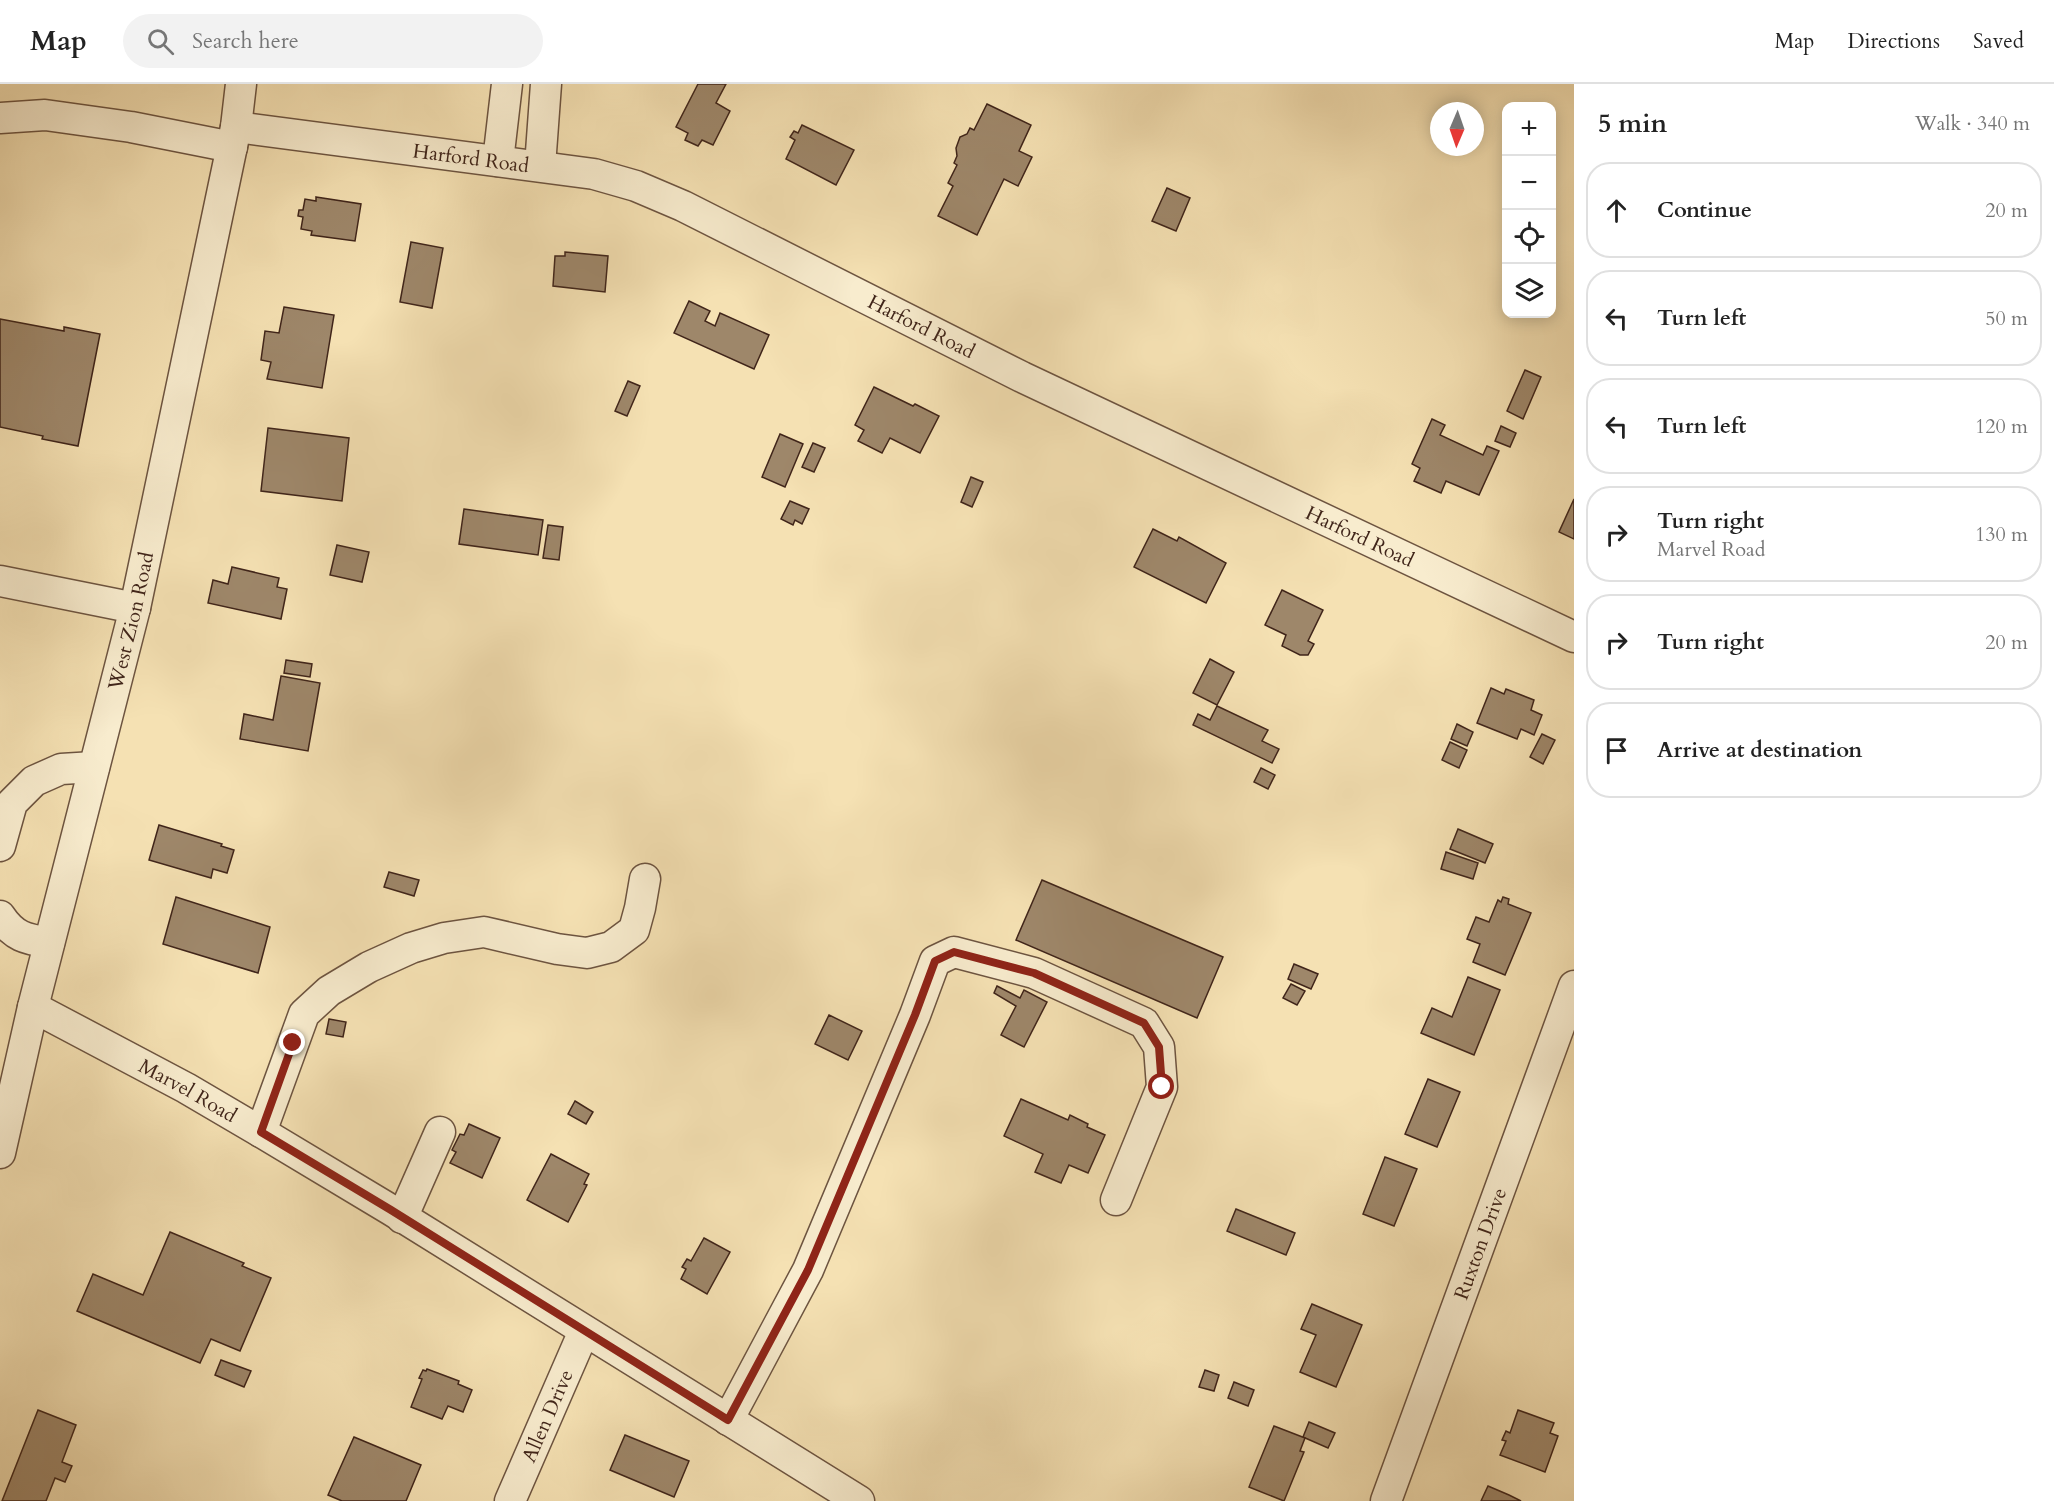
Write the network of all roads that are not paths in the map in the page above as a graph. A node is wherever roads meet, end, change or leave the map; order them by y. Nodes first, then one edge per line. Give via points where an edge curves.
1 (241, 84) edge
2 (507, 84) edge
3 (546, 84) edge
4 (0, 118) edge
5 (234, 137) junction
6 (498, 161) junction
7 (540, 166) junction
8 (0, 581) edge
9 (135, 608) junction
10 (1574, 637) edge
11 (94, 767) junction
12 (0, 846) edge
13 (645, 879) dead end
14 (0, 916) edge
15 (49, 943) junction
16 (1574, 986) edge
17 (33, 1006) junction
18 (261, 1132) junction
19 (440, 1132) dead end
20 (0, 1153) edge
21 (1116, 1200) dead end
22 (402, 1218) junction
23 (584, 1331) junction
24 (728, 1420) junction
25 (510, 1501) edge
26 (859, 1501) edge
27 (1386, 1501) edge

1 - 5 street, West Zion Road
2 - 6 street
3 - 7 street
4 - 5 street, Harford Road via 45,115
5 - 6 street, Harford Road
5 - 9 street, West Zion Road
6 - 7 street, Harford Road
7 - 10 street, Harford Road via 594,174 683,206 1022,377
8 - 9 street
9 - 11 street, West Zion Road
11 - 12 street via 61,769 34,781 12,803
11 - 15 street, West Zion Road
13 - 18 street via 634,930 611,947 587,953 484,932 444,938 379,962 329,991 304,1014
14 - 15 street via 8,928 25,939
15 - 17 street, West Zion Road
16 - 27 street, Ruxton Drive
17 - 18 street, Marvel Road
17 - 20 street, West Zion Road
18 - 22 street, Marvel Road
19 - 22 street
21 - 24 street via 1162,1087 1159,1047 1144,1023 1034,973 954,952 935,961 808,1270
22 - 23 street, Marvel Road
23 - 24 street, Marvel Road
23 - 25 street, Allen Drive
24 - 26 street, Marvel Road

